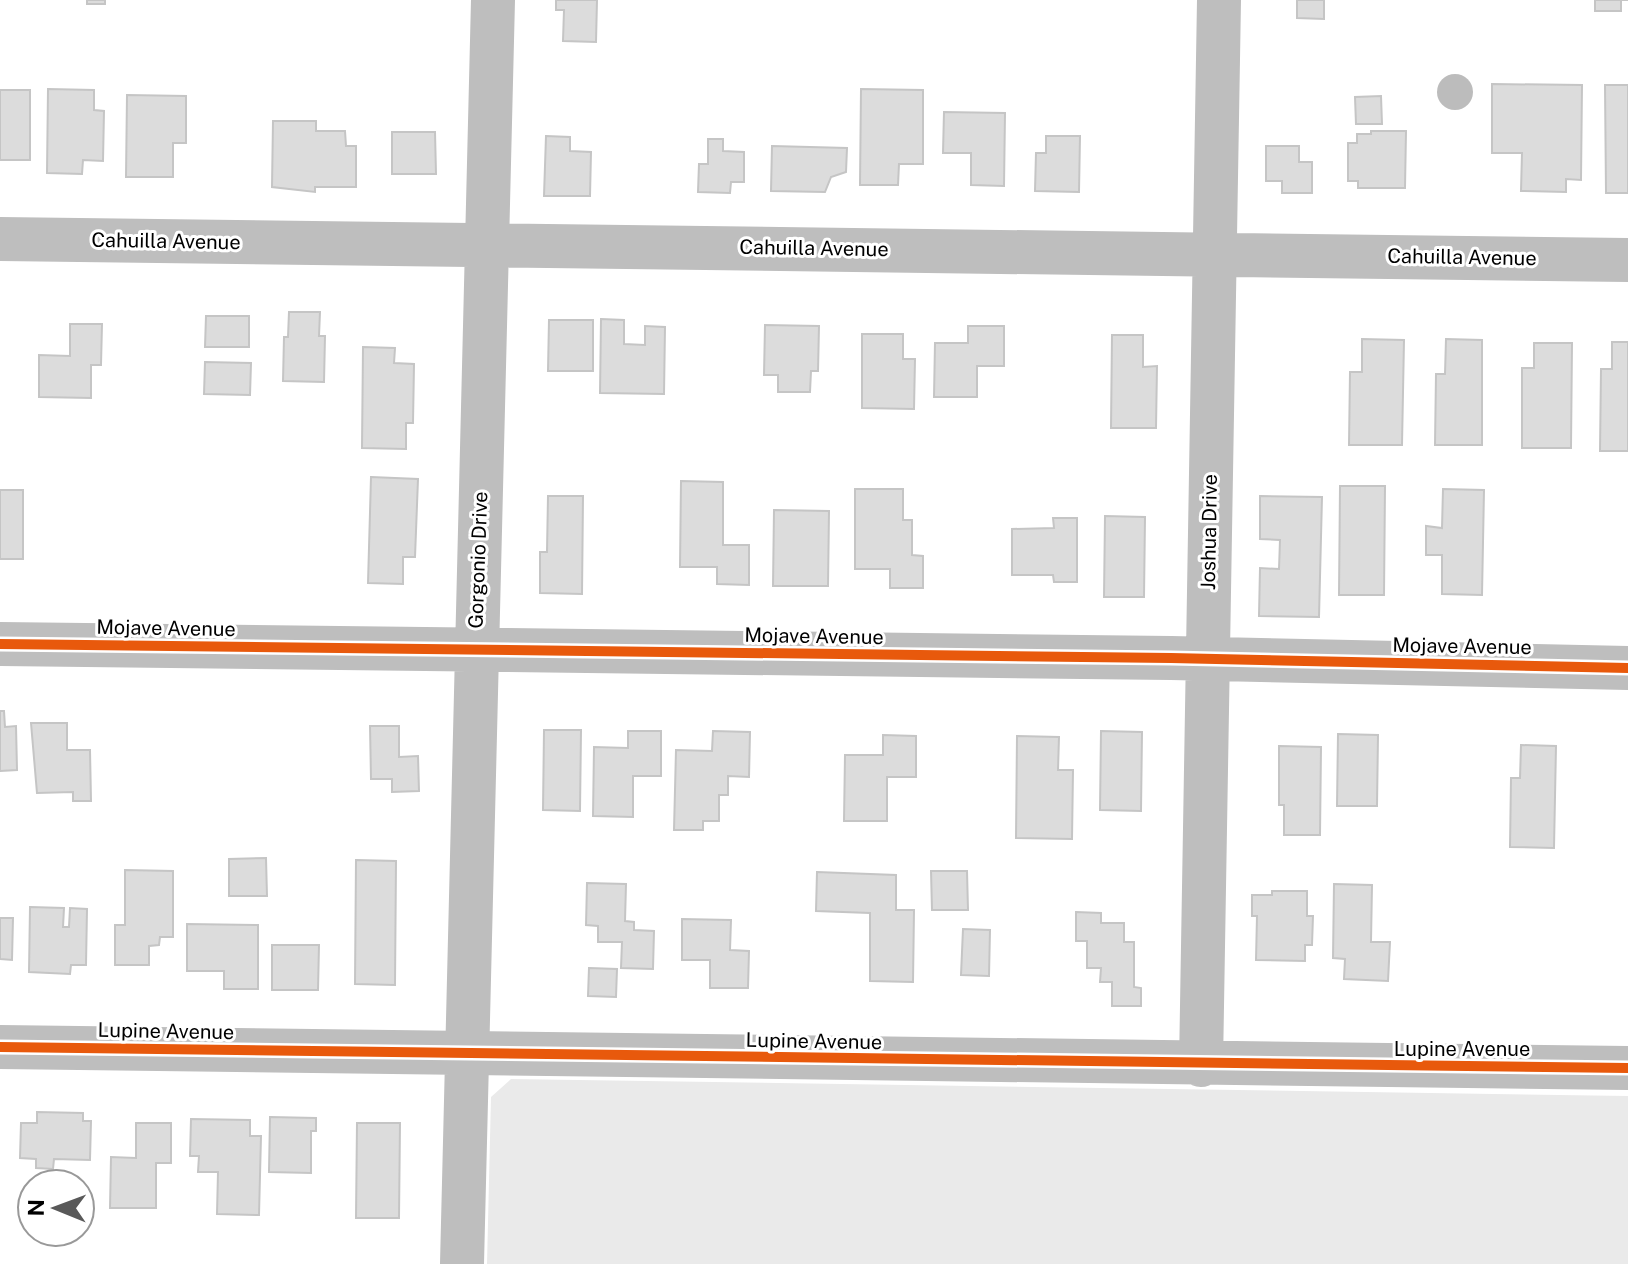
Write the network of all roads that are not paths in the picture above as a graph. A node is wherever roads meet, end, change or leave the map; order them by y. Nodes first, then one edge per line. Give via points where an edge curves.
1 (493, 0) edge
2 (1219, 0) edge
3 (0, 239) edge
4 (487, 245) junction
5 (1216, 253) junction
6 (1628, 260) edge
7 (0, 644) edge
8 (475, 650) junction
9 (1206, 658) junction
10 (1628, 668) edge
11 (0, 1047) edge
12 (467, 1054) junction
13 (1201, 1065) junction
14 (1628, 1068) edge
15 (462, 1264) edge

1 - 4 street, Gorgonio Drive
2 - 5 street, Joshua Drive
3 - 4 street, Cahuilla Avenue
4 - 5 street, Cahuilla Avenue
4 - 8 street, Gorgonio Drive
5 - 6 street, Cahuilla Avenue
5 - 9 street, Joshua Drive
7 - 8 street, Mojave Avenue
8 - 9 street, Mojave Avenue
8 - 12 street, Gorgonio Drive
9 - 10 street, Mojave Avenue
9 - 13 street, Joshua Drive
11 - 12 street, Lupine Avenue
12 - 13 street, Lupine Avenue
12 - 15 street, Gorgonio Drive
13 - 14 street, Lupine Avenue

